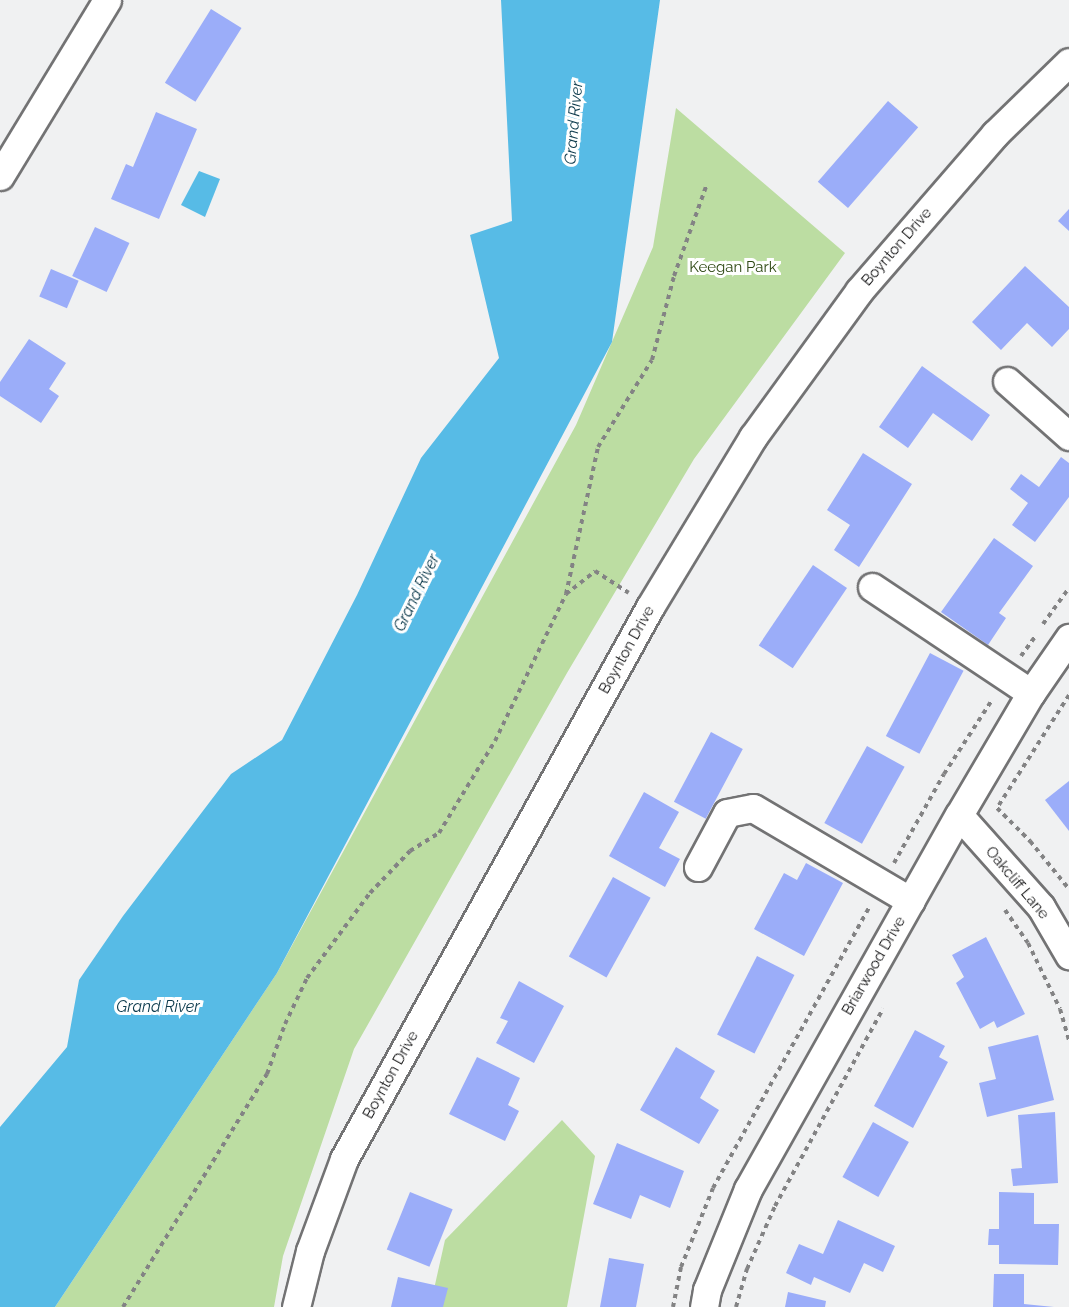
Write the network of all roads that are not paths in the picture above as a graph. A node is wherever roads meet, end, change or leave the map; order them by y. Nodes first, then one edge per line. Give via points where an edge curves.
1 (106, 0) edge
2 (1069, 62) edge
3 (0, 176) edge
4 (1007, 381) dead end
5 (1069, 436) edge
6 (872, 586) dead end
7 (1069, 638) edge
8 (1031, 693) junction
9 (959, 815) junction
10 (698, 867) dead end
11 (911, 901) junction
12 (1069, 955) edge
13 (296, 1307) edge
14 (704, 1307) edge

1 - 3 street
2 - 13 street, Boynton Drive via 995,134 859,291 753,437 650,607 344,1159 310,1251
4 - 5 street
6 - 8 street
7 - 8 street, Briarwood Drive
8 - 9 street, Briarwood Drive
9 - 11 street, Briarwood Drive
9 - 12 street, Oakcliff Lane via 1041,907
10 - 11 street via 726,813 753,808
11 - 14 street, Briarwood Drive via 748,1189 707,1290

